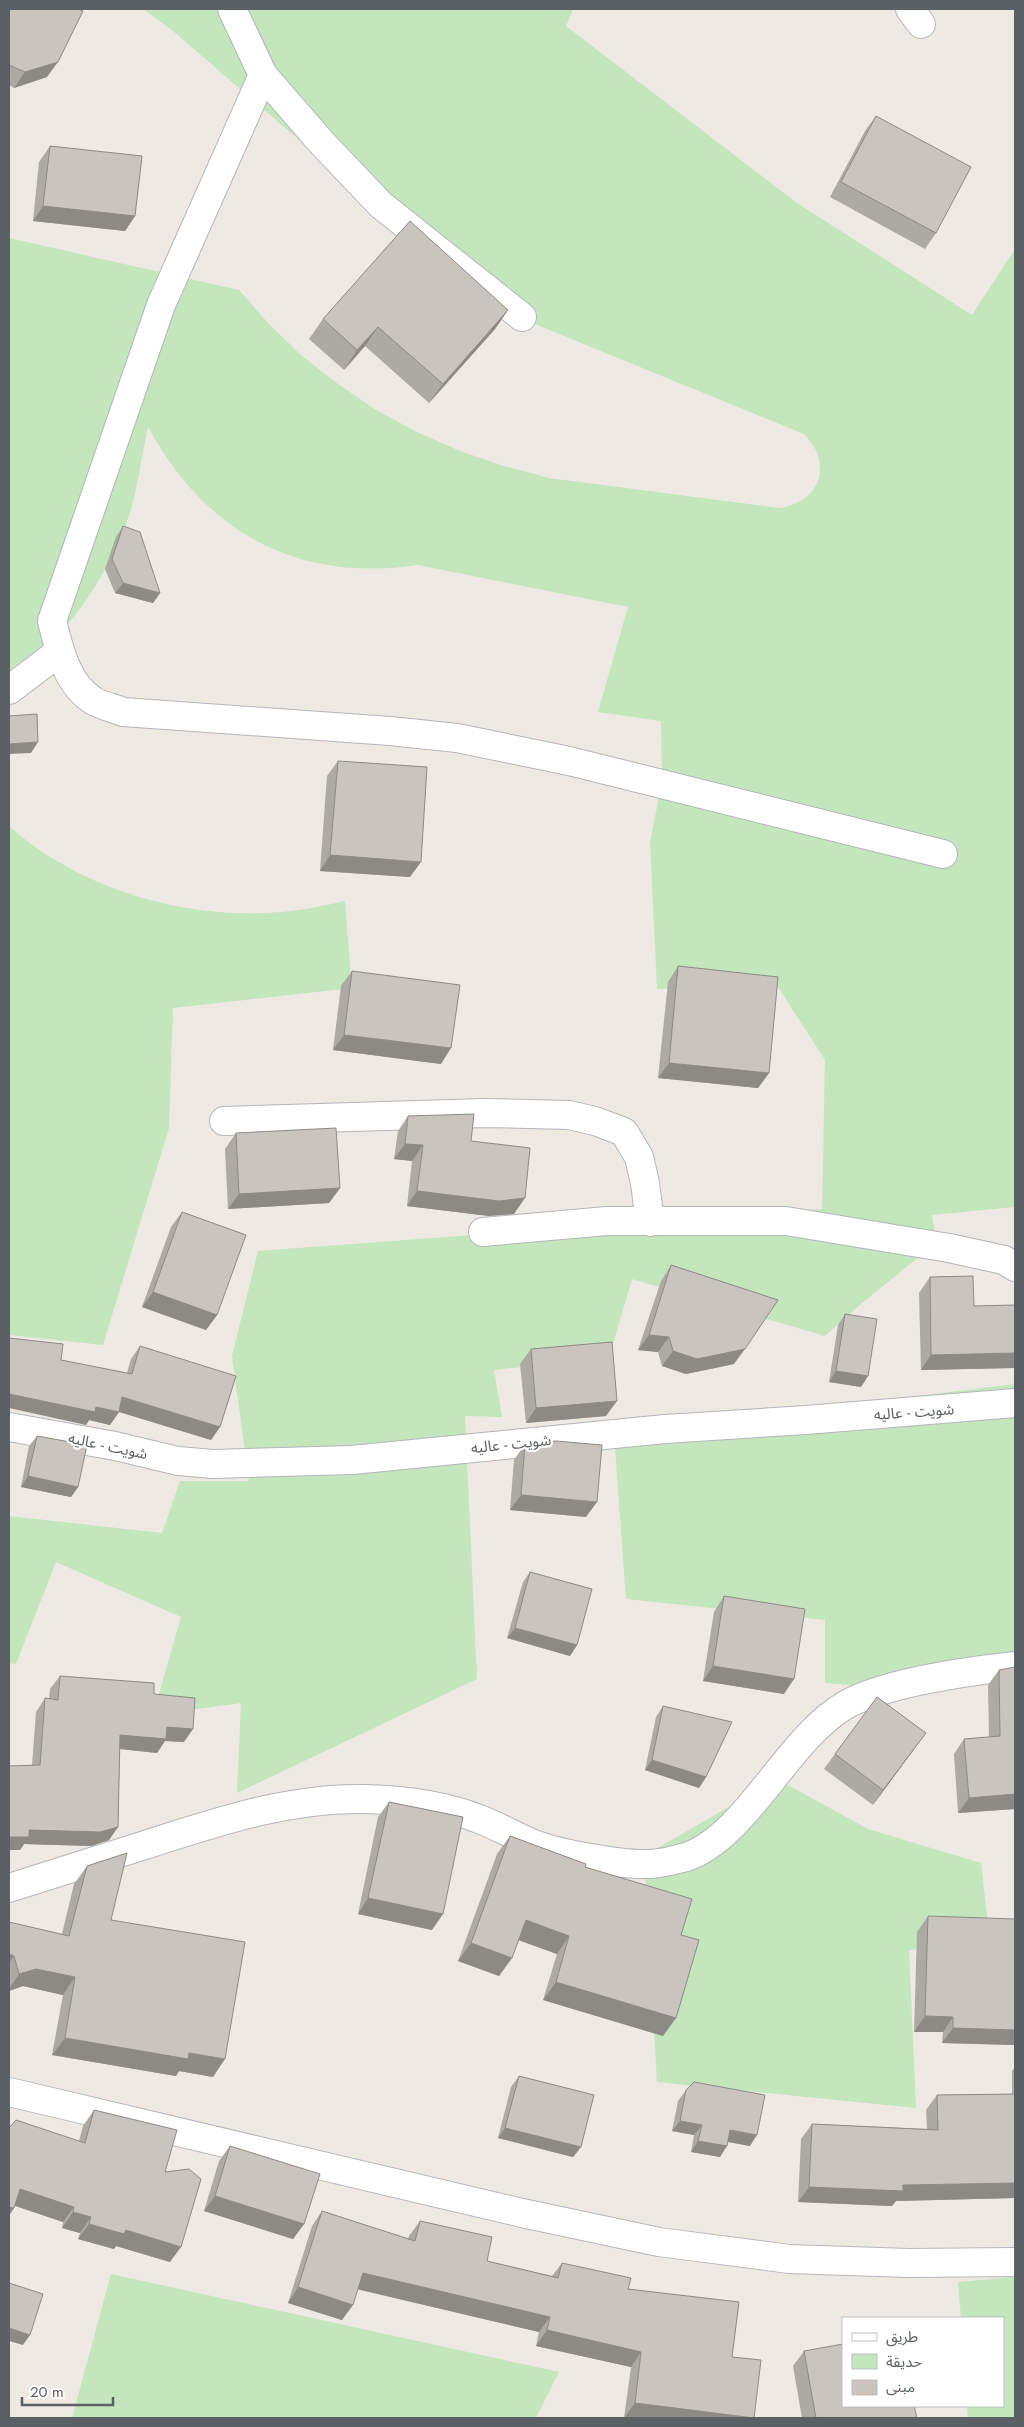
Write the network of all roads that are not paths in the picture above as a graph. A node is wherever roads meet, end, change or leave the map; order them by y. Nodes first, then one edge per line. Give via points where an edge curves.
1 (232, 9) edge
2 (263, 75) junction
3 (522, 317) dead end
4 (59, 652) junction
5 (9, 690) edge
6 (943, 854) dead end
7 (224, 1120) dead end
8 (650, 1222) junction
9 (483, 1232) dead end
10 (1015, 1267) edge
11 (1015, 1403) edge
12 (9, 1427) edge
13 (1015, 1666) edge
14 (9, 1888) edge
15 (9, 2092) edge
16 (1015, 2262) edge

1 - 2 street
2 - 3 street via 381,206
2 - 4 street via 161,305 52,621
4 - 5 street
4 - 6 street via 75,684 94,700 123,712 458,738 570,761
7 - 8 street via 484,1113 569,1115 586,1119 624,1132 639,1158
8 - 9 street via 607,1221
8 - 10 street via 786,1221 949,1248 1004,1260
11 - 12 street, شويت - عاليه via 665,1429 352,1460 213,1464 178,1461
13 - 14 street via 877,1691 843,1706 781,1766 718,1839 688,1856 649,1864 601,1859 537,1845 478,1818 426,1804 366,1799 320,1800 208,1824
15 - 16 street via 522,2213 659,2242 789,2259 909,2264

